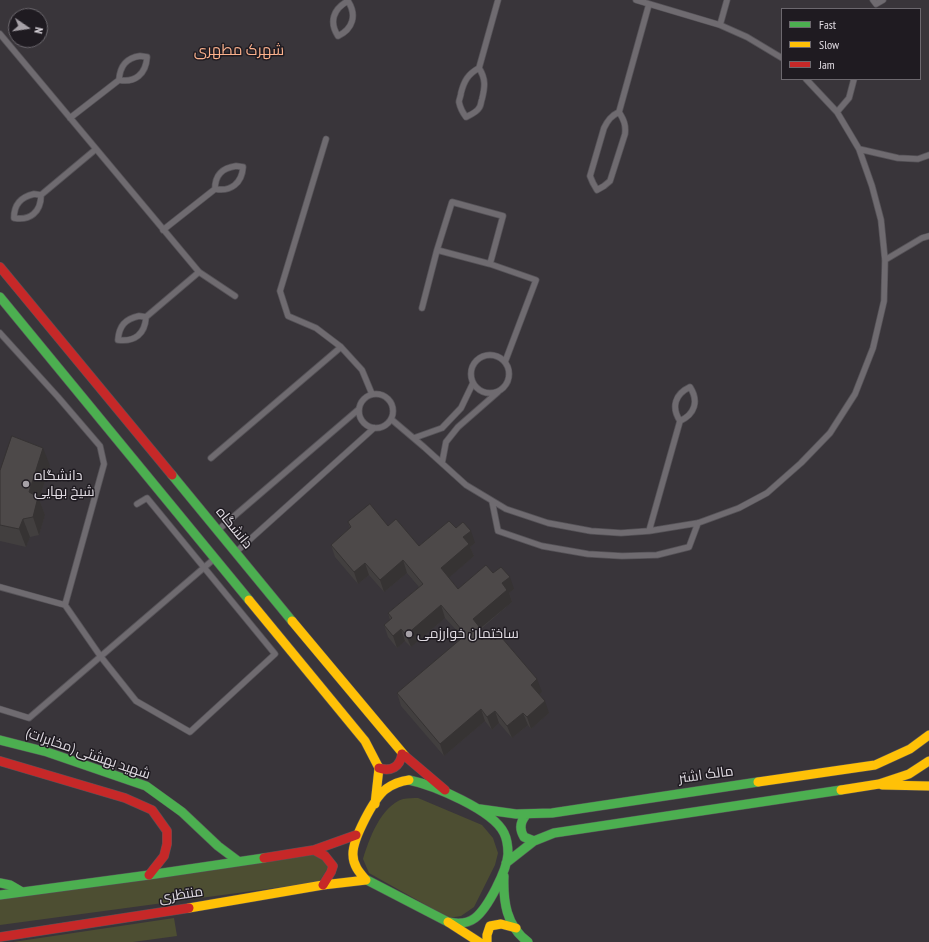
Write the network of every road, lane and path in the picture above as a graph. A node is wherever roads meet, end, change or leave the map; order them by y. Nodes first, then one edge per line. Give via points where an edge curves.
1 (498, 0) edge
2 (636, 0) edge
3 (727, 0) edge
4 (883, 0) edge
5 (348, 1) edge
6 (649, 4) junction
7 (874, 4) edge
8 (720, 25) junction
9 (0, 34) edge
10 (781, 57) edge
11 (479, 68) junction
12 (119, 80) junction
13 (807, 80) edge
14 (854, 80) edge
15 (619, 112) junction
16 (837, 112) junction
17 (70, 118) junction
18 (326, 139) dead end
19 (96, 149) junction
20 (859, 149) junction
21 (929, 155) edge
22 (215, 189) junction
23 (41, 195) junction
24 (163, 230) junction
25 (929, 236) edge
26 (437, 250) junction
27 (885, 260) junction
28 (490, 264) junction
29 (0, 267) edge
30 (199, 272) junction
31 (235, 296) dead end
32 (0, 297) edge
33 (422, 308) dead end
34 (146, 317) junction
35 (0, 333) edge
36 (341, 347) junction
37 (505, 362) junction
38 (473, 383) junction
39 (501, 390) junction
40 (372, 394) junction
41 (359, 409) junction
42 (391, 419) junction
43 (680, 422) junction
44 (374, 428) junction
45 (414, 438) junction
46 (211, 458) dead end
47 (442, 463) junction
48 (492, 501) junction
49 (137, 504) dead end
50 (698, 523) junction
51 (218, 530) junction
52 (649, 531) junction
53 (236, 552) junction
54 (215, 558) junction
55 (204, 568) junction
56 (0, 587) edge
57 (65, 605) junction
58 (101, 657) junction
59 (0, 710) edge
60 (929, 735) edge
61 (0, 740) edge
62 (402, 754) junction
63 (0, 761) edge
64 (929, 762) edge
65 (379, 768) junction
66 (879, 784) junction
67 (929, 786) edge
68 (455, 798) junction
69 (375, 804) junction
70 (480, 810) junction
71 (526, 815) junction
72 (356, 835) junction
73 (534, 841) junction
74 (314, 850) junction
75 (238, 861) junction
76 (506, 866) junction
77 (150, 875) junction
78 (366, 880) junction
79 (0, 883) edge
80 (324, 886) junction
81 (22, 892) junction
82 (0, 895) edge
83 (448, 922) junction
84 (516, 928) junction
85 (0, 929) edge
86 (46, 931) junction
87 (0, 937) edge
88 (479, 942) edge
89 (487, 942) edge
90 (528, 942) edge

1 - 11 lane
2 - 6 lane
3 - 8 lane
4 - 7 lane
5 - 5 lane via 341,4 333,16 332,23 338,36 349,28 352,21 353,14
6 - 8 lane
6 - 15 lane
8 - 10 lane via 747,37
9 - 17 lane
11 - 11 lane via 472,72 463,84 460,102 466,117 479,108 484,90 485,82
12 - 12 lane via 133,80 139,76 144,71 147,57 133,57 127,61 119,72
12 - 17 lane
13 - 16 lane
14 - 16 lane via 849,98
15 - 15 lane via 607,121 590,176 597,190 610,181 625,134 626,126
16 - 20 lane
17 - 19 lane
18 - 36 lane via 280,291 288,316 316,328
19 - 23 lane
19 - 24 lane
20 - 21 lane via 898,158 918,159
20 - 27 lane via 881,220
22 - 22 lane via 229,189 235,186 240,180 243,167 222,170 215,182
22 - 24 lane
23 - 23 lane via 34,194 21,199 16,204 14,218 28,218 34,214 41,202
24 - 30 lane
25 - 27 lane
26 - 28 lane
26 - 28 lane via 452,202 503,216
26 - 33 lane
27 - 50 lane via 884,301 873,348 855,394 830,433 767,493 739,508
28 - 37 lane via 536,280
29 - 51 main road, دانشگاه
30 - 31 lane
30 - 34 lane
32 - 54 main road
34 - 34 lane via 132,317 126,321 121,326 118,340 132,340 138,336 146,324
35 - 57 lane via 100,446 104,464
36 - 40 lane via 362,370
36 - 46 lane
37 - 38 lane via 495,355 482,356 473,365
37 - 39 lane via 508,367 508,380
38 - 39 lane via 483,392 495,393
38 - 45 lane via 461,408 442,428
39 - 47 lane via 458,427 446,442
40 - 41 lane via 361,403
40 - 42 lane via 390,400 393,406
41 - 44 lane via 363,422
41 - 51 lane
42 - 44 lane via 387,425
42 - 45 lane
43 - 43 lane via 687,418 695,407 696,400 690,387 679,395 676,402 676,415
43 - 52 lane
44 - 53 lane
45 - 47 lane
47 - 48 lane via 466,485
48 - 50 lane via 498,531 542,546 588,554 657,555 690,547
48 - 52 lane via 506,509 555,524 590,531
49 - 55 lane via 147,498
50 - 52 lane
51 - 53 main road, دانشگاه
53 - 62 main road, دانشگاه
54 - 55 lane
54 - 65 main road via 365,741
55 - 58 lane
55 - 58 lane via 275,654 190,732 136,700
56 - 57 lane
57 - 58 lane
58 - 59 lane via 29,718
60 - 71 main road, مالک اشتر via 900,756 875,765
61 - 75 main road, شهید بهشتی (مخابرات) via 47,752 146,786 182,812
62 - 65 main road via 400,763 393,769
62 - 68 main road, دانشگاه
63 - 77 main road, شهید بهشتی (مخابرات) via 125,798 152,810 167,831 167,844 164,856
64 - 66 main road via 909,774
65 - 69 main road
66 - 67 main road
66 - 73 main road via 554,833
68 - 69 main road via 409,780 390,786 382,792
68 - 70 main road
69 - 72 main road
70 - 71 main road, مالک اشتر
70 - 76 main road via 492,817 501,828 507,841
71 - 73 main road via 520,823 520,828 524,837
72 - 74 main road, منتظری
72 - 78 main road via 352,857 355,867
73 - 76 main road
74 - 75 main road, منتظری
74 - 80 main road via 328,858 333,866
75 - 77 main road, منتظری
76 - 83 main road via 482,912 466,922
76 - 84 main road via 503,898 507,916
77 - 81 main road, منتظری
78 - 80 main road, منتظری
78 - 83 main road
79 - 81 main road
80 - 86 main road, منتظری
81 - 82 main road, منتظری
83 - 88 main road
84 - 89 main road via 501,924 490,926
84 - 90 main road
85 - 86 main road via 32,927
86 - 87 main road, منتظری

